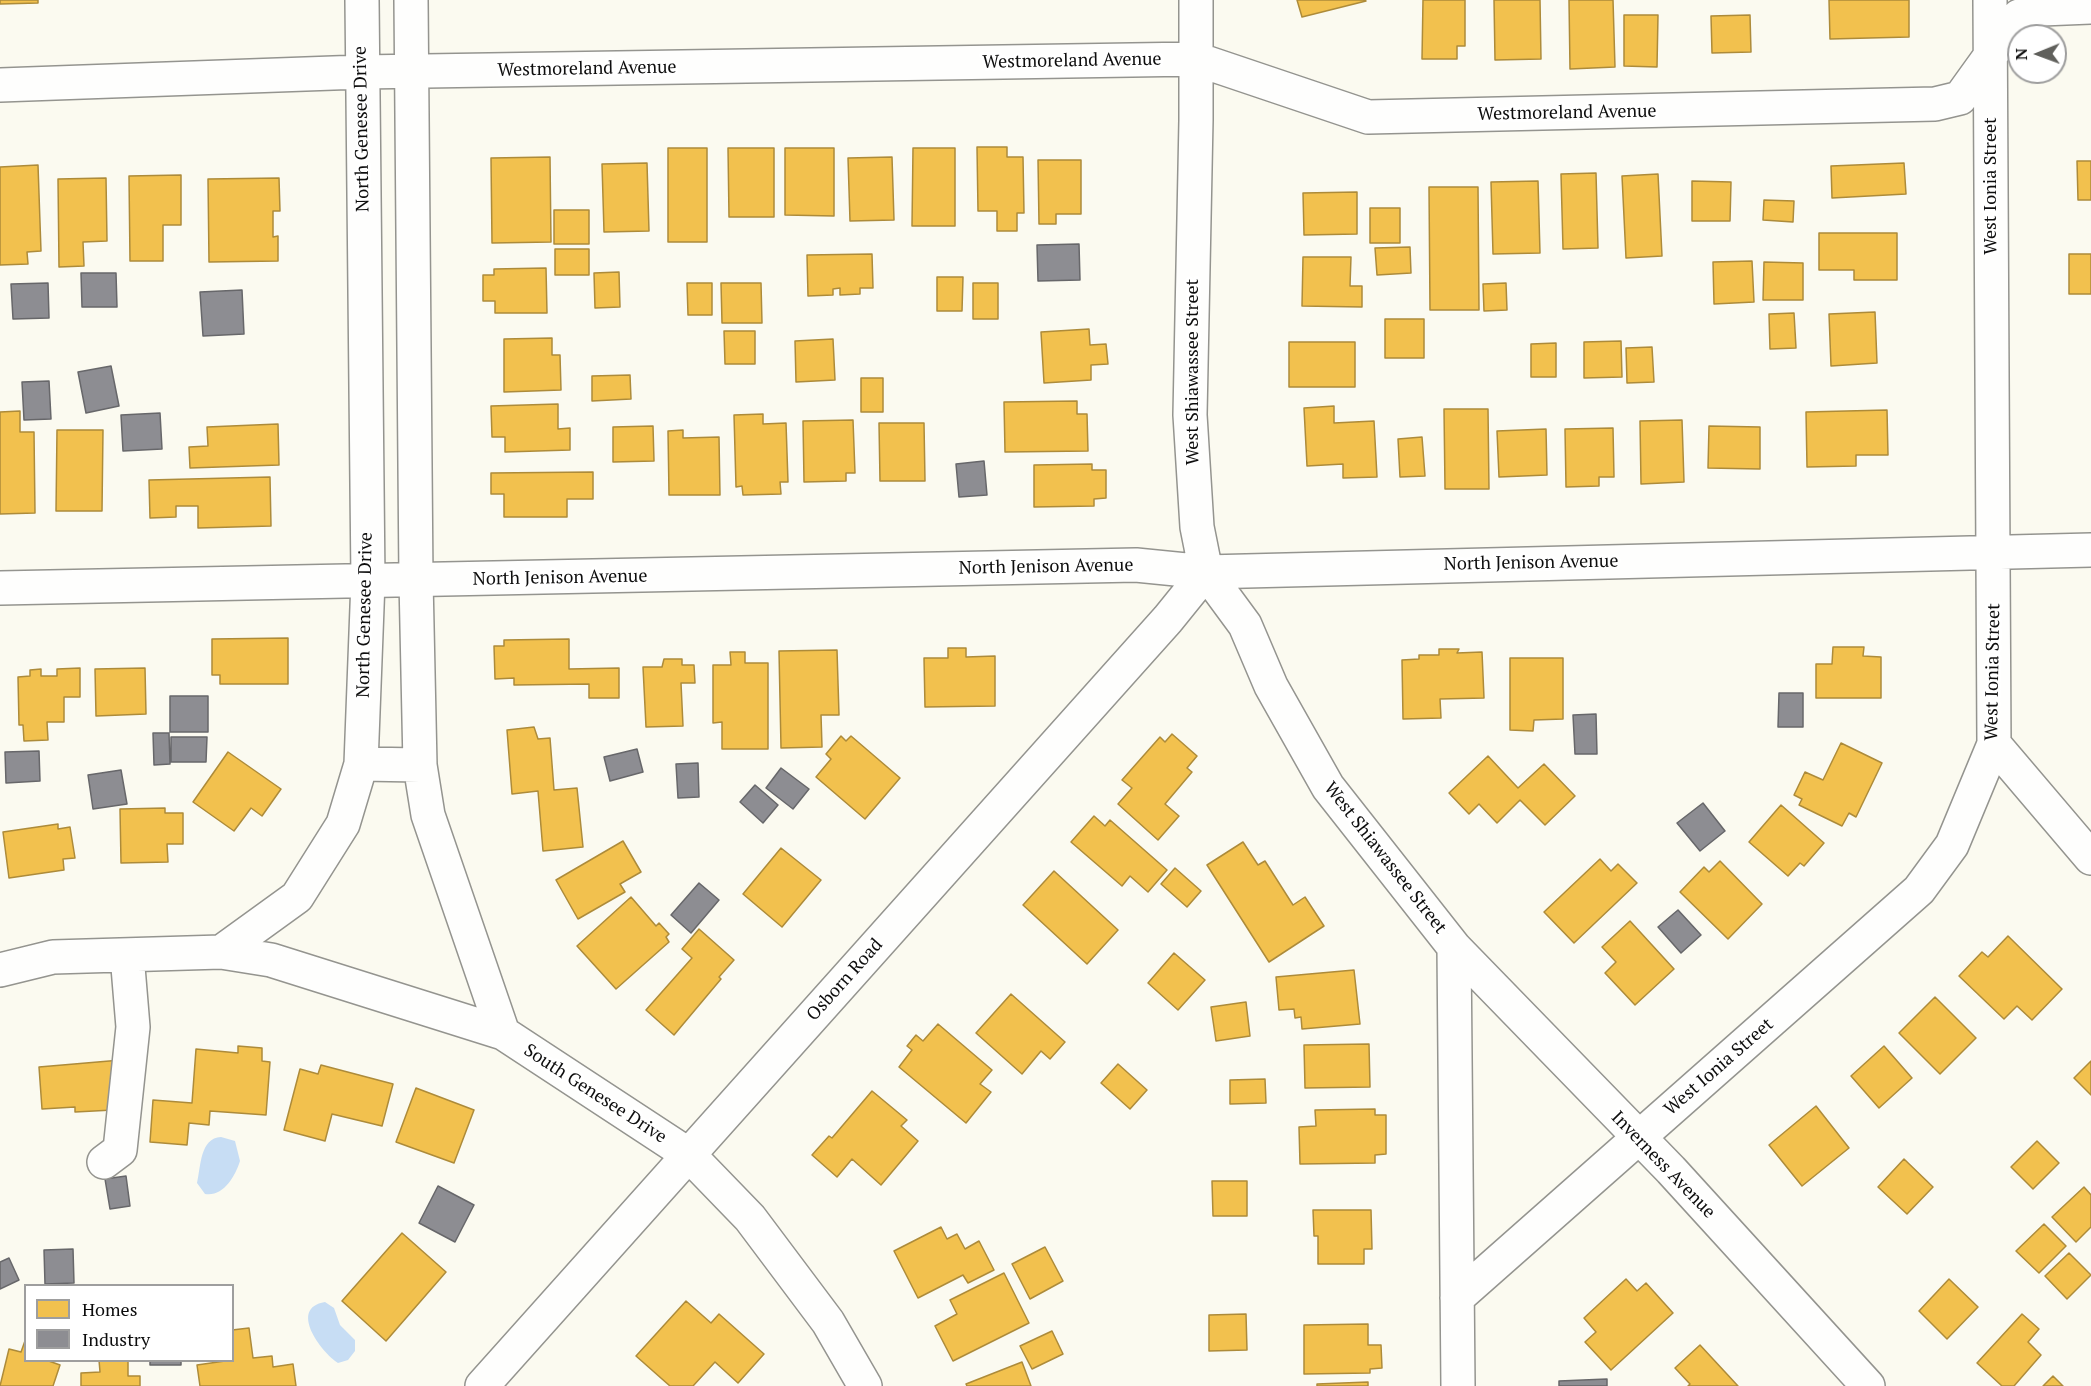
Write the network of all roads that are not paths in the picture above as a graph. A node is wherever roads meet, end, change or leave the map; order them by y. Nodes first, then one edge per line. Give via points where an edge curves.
1 (362, 0) edge
2 (411, 0) edge
3 (1196, 0) edge
4 (1990, 0) edge
5 (2091, 7) edge
6 (1990, 55) junction
7 (1196, 58) junction
8 (361, 72) junction
9 (411, 72) junction
10 (0, 85) edge
11 (2091, 550) edge
12 (1994, 551) junction
13 (1206, 572) junction
14 (416, 580) junction
15 (368, 581) junction
16 (0, 588) edge
17 (1994, 744) junction
18 (360, 764) junction
19 (420, 765) junction
20 (2091, 858) edge
21 (1454, 947) junction
22 (221, 952) junction
23 (127, 955) junction
24 (0, 970) edge
25 (503, 1033) junction
26 (1638, 1138) junction
27 (689, 1155) junction
28 (104, 1162) dead end
29 (1457, 1298) junction
30 (482, 1386) edge
31 (865, 1386) edge
32 (1458, 1386) edge
33 (1868, 1386) edge

1 - 8 street, North Genesee Drive
2 - 9 street
3 - 7 street, West Shiawassee Street
4 - 6 street, West Ionia Street
5 - 6 street, Westmoreland Avenue via 2042,9 2019,16
6 - 7 street, Westmoreland Avenue via 1960,98 1935,104 1368,117
6 - 12 street, West Ionia Street
7 - 9 street, Westmoreland Avenue
7 - 13 street, West Shiawassee Street via 1190,415 1197,527
8 - 9 street, Westmoreland Avenue
8 - 10 street, Westmoreland Avenue
8 - 15 street, North Genesee Drive
9 - 14 street
11 - 12 street, North Jenison Avenue
12 - 13 street, North Jenison Avenue
12 - 17 street, West Ionia Street
13 - 14 street, North Jenison Avenue via 1136,565
13 - 21 street, West Shiawassee Street via 1245,625 1271,686 1328,787
13 - 27 street, Osborn Road via 1168,620
14 - 15 street, North Jenison Avenue
14 - 19 street
15 - 16 street, North Jenison Avenue
15 - 18 street, North Genesee Drive
17 - 20 street
17 - 26 street, West Ionia Street via 1952,845 1919,890
18 - 19 street
18 - 22 street, North Genesee Drive via 343,824 297,897
19 - 25 street via 428,815
21 - 26 street, Inverness Avenue
21 - 29 street, West Shiawassee Street
22 - 23 street
22 - 25 street, South Genesee Drive via 271,960
23 - 24 street via 53,957
23 - 28 street via 133,1027 129,1072 120,1150
25 - 27 street, South Genesee Drive
26 - 29 street, West Ionia Street
26 - 33 street, Inverness Avenue
27 - 30 street, Osborn Road
27 - 31 street, South Genesee Drive via 750,1218 828,1322
29 - 32 street, West Shiawassee Street

